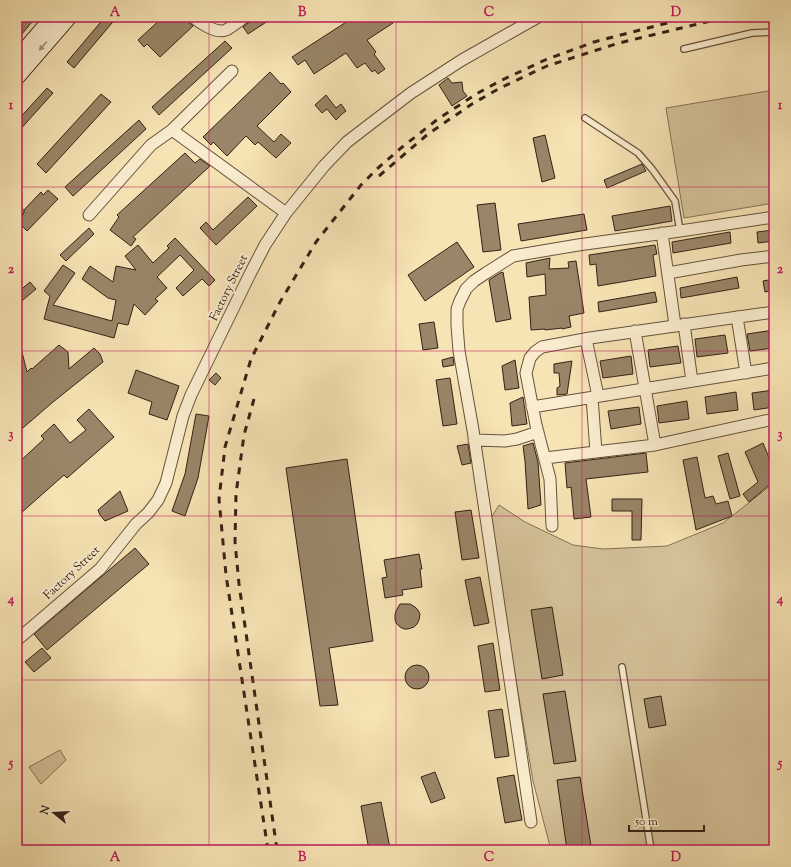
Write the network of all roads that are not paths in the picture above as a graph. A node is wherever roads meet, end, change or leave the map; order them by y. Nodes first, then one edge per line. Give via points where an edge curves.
1 (53, 17) edge
2 (69, 17) edge
3 (193, 17) edge
4 (245, 17) edge
5 (538, 17) edge
6 (774, 32) edge
7 (684, 49) dead end
8 (17, 59) edge
9 (232, 71) dead end
10 (17, 78) edge
11 (585, 118) dead end
12 (172, 130) junction
13 (17, 206) edge
14 (286, 213) junction
15 (89, 215) dead end
16 (17, 216) edge
17 (774, 216) edge
18 (680, 231) junction
19 (662, 233) junction
20 (774, 256) edge
21 (668, 273) junction
22 (774, 312) edge
23 (737, 317) junction
24 (679, 325) junction
25 (635, 331) junction
26 (586, 339) junction
27 (774, 368) edge
28 (746, 373) junction
29 (692, 381) junction
30 (645, 389) junction
31 (595, 397) junction
32 (532, 407) junction
33 (774, 419) edge
34 (538, 432) junction
35 (474, 440) junction
36 (655, 445) junction
37 (596, 452) junction
38 (545, 458) junction
39 (552, 526) dead end
40 (20, 638) edge
41 (622, 667) dead end
42 (531, 822) dead end
43 (651, 850) edge

1 - 8 main road
2 -> 10 main road
3 - 4 street via 203,25 225,31
5 - 14 street, Factory Street via 462,60 368,125 324,166
6 - 7 lane via 752,33
9 - 12 street
11 - 18 lane via 638,153 652,169 675,201
12 - 14 street
12 - 15 street via 151,145
13 - 16 lane via 20,211
14 - 40 street, Factory Street via 265,245 191,395 166,483 158,500 100,568
17 - 18 street
18 - 19 street
19 - 21 street
19 - 35 street via 513,256 466,289 457,309 457,325
20 - 21 street
21 - 24 street
22 - 23 street
23 - 24 street
23 - 28 street
24 - 25 street
24 - 29 street
25 - 26 street
25 - 30 street
26 - 31 street
26 - 32 street via 542,347 530,358 526,373
27 - 28 street
28 - 29 street
29 - 30 street
30 - 31 street
30 - 36 street
31 - 32 street
31 - 37 street
32 - 34 street
33 - 36 street
34 - 35 street via 517,440
34 - 38 street
35 - 42 street
36 - 37 street
37 - 38 street
38 - 39 street via 550,479
41 - 43 lane

